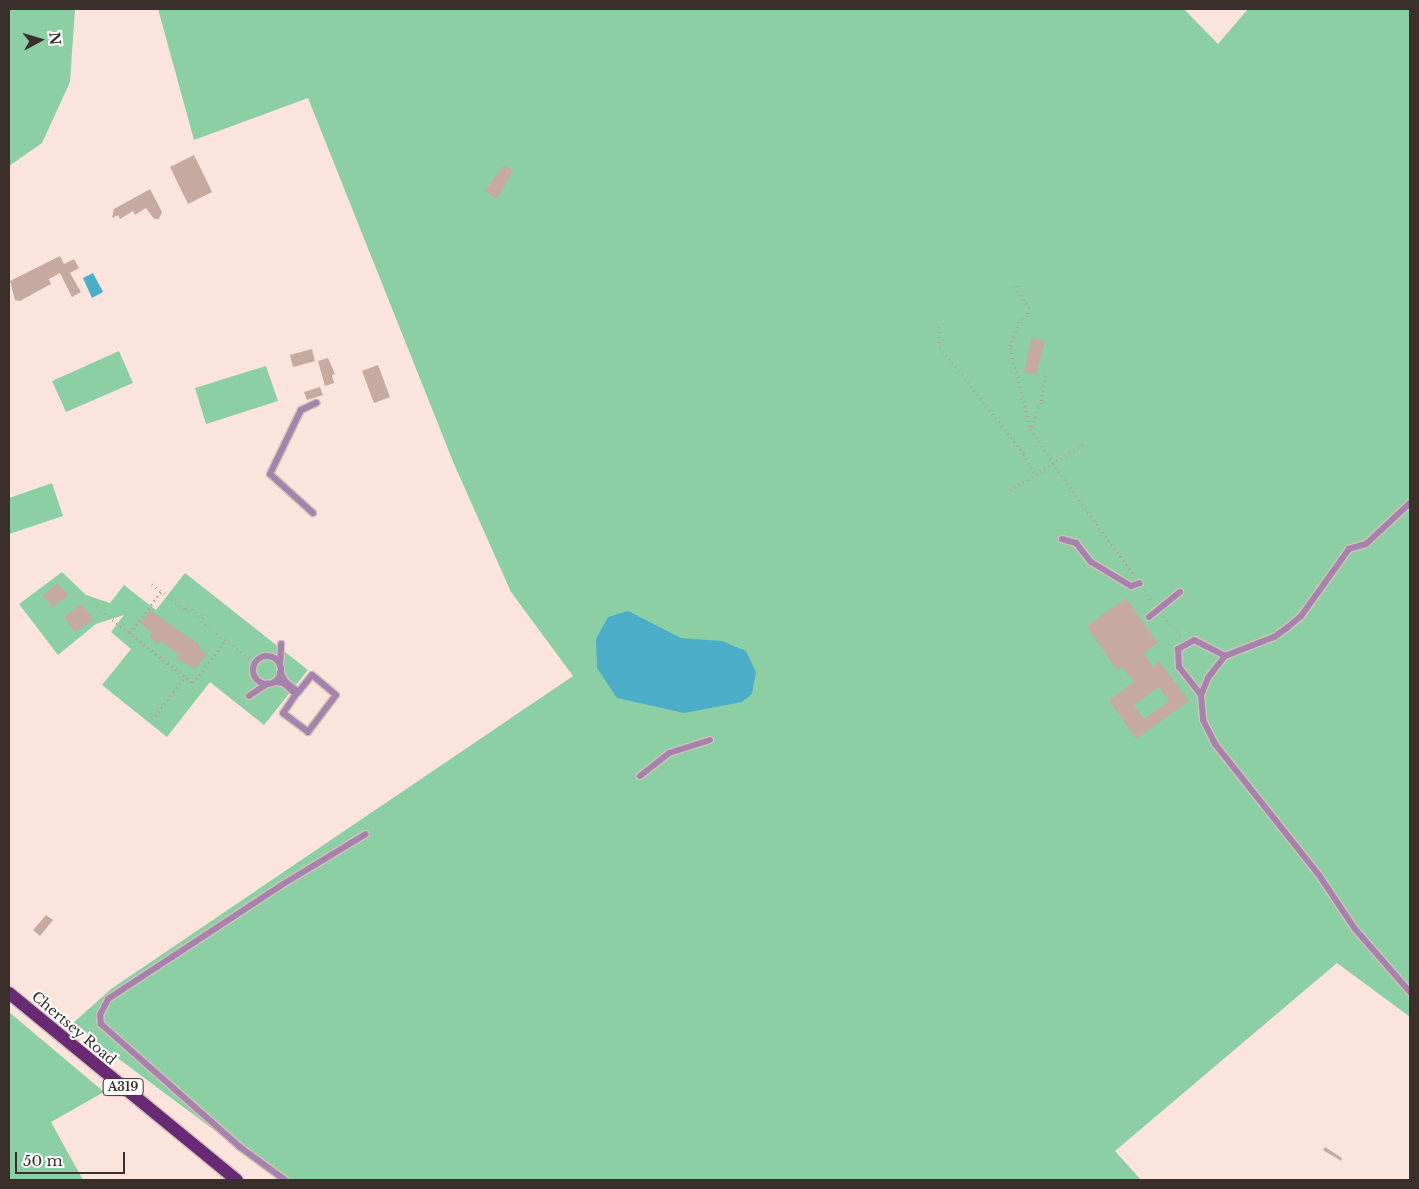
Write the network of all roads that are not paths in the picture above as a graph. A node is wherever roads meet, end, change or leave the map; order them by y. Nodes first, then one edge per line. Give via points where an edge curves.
1 (316, 402) dead end
2 (1410, 503) edge
3 (314, 513) dead end
4 (1062, 539) dead end
5 (1140, 583) road end
6 (1180, 592) dead end
7 (1149, 617) dead end
8 (281, 644) dead end
9 (1225, 656) junction
10 (280, 669) junction
11 (275, 682) junction
12 (268, 684) junction
13 (1201, 695) junction
14 (249, 696) dead end
15 (710, 740) dead end
16 (640, 776) dead end
17 (366, 834) dead end
18 (1410, 992) edge
19 (9, 993) edge
20 (237, 1180) edge
21 (285, 1180) edge

1 - 3 lane via 301,410 270,474
2 - 9 lane via 1366,544 1349,549 1301,616 1288,627 1274,637
4 - 5 lane via 1076,543 1091,562 1131,586
6 - 7 lane
8 - 10 lane
9 - 13 lane via 1208,678
9 - 13 lane via 1200,642 1185,642 1178,649 1179,667
10 - 11 lane
10 - 11 lane via 285,681 298,692 312,676 336,694 308,732 283,713 296,694 283,683
10 - 12 lane via 269,656 255,662 256,679
11 - 12 lane
12 - 14 lane
13 - 18 lane via 1203,720 1216,744 1319,875 1355,929
15 - 16 lane via 669,753
17 - 21 lane via 280,886 108,999 100,1015 101,1024 240,1147
19 - 20 main road, Chertsey Road / A319

